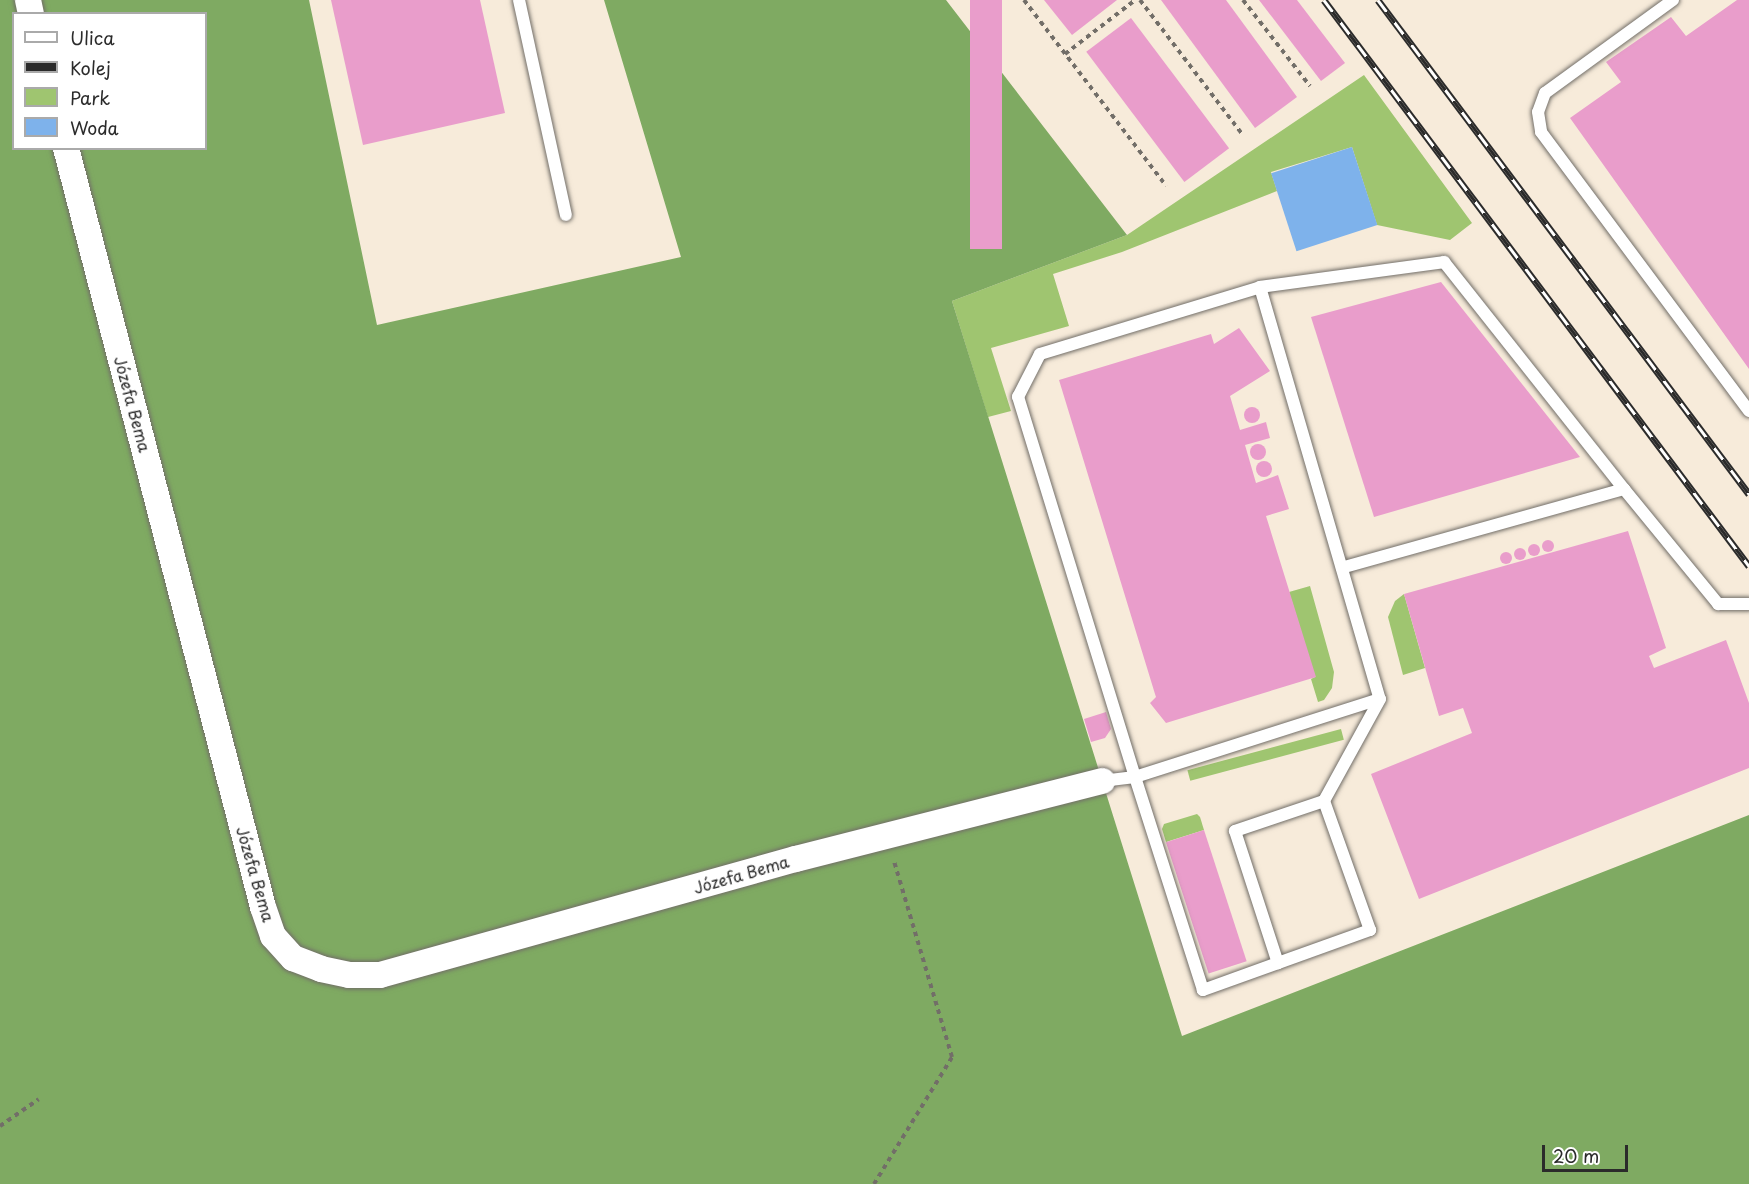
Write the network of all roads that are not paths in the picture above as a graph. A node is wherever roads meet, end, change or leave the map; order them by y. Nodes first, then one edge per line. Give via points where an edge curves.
1 (519, 0) edge
2 (1673, 0) edge
3 (67, 150) edge
4 (566, 215) dead end
5 (1260, 287) junction
6 (1749, 411) edge
7 (1624, 489) junction
8 (1342, 568) junction
9 (1749, 604) edge
10 (1380, 699) junction
11 (1135, 777) junction
12 (1102, 781) joint
13 (1324, 801) junction
14 (1278, 963) junction

1 - 4 lane
2 - 6 lane via 1545,93 1538,112 1541,132
3 - 12 street, Józefa Bema via 263,907 273,936 293,958 349,975 380,975
5 - 7 lane via 1444,262
5 - 8 lane
5 - 11 lane via 1040,354 1018,397
7 - 8 lane
7 - 9 lane via 1719,604
8 - 10 lane
10 - 11 lane
10 - 13 lane
11 - 12 lane
11 - 14 lane via 1203,990
13 - 14 lane via 1234,831
13 - 14 lane via 1370,930

